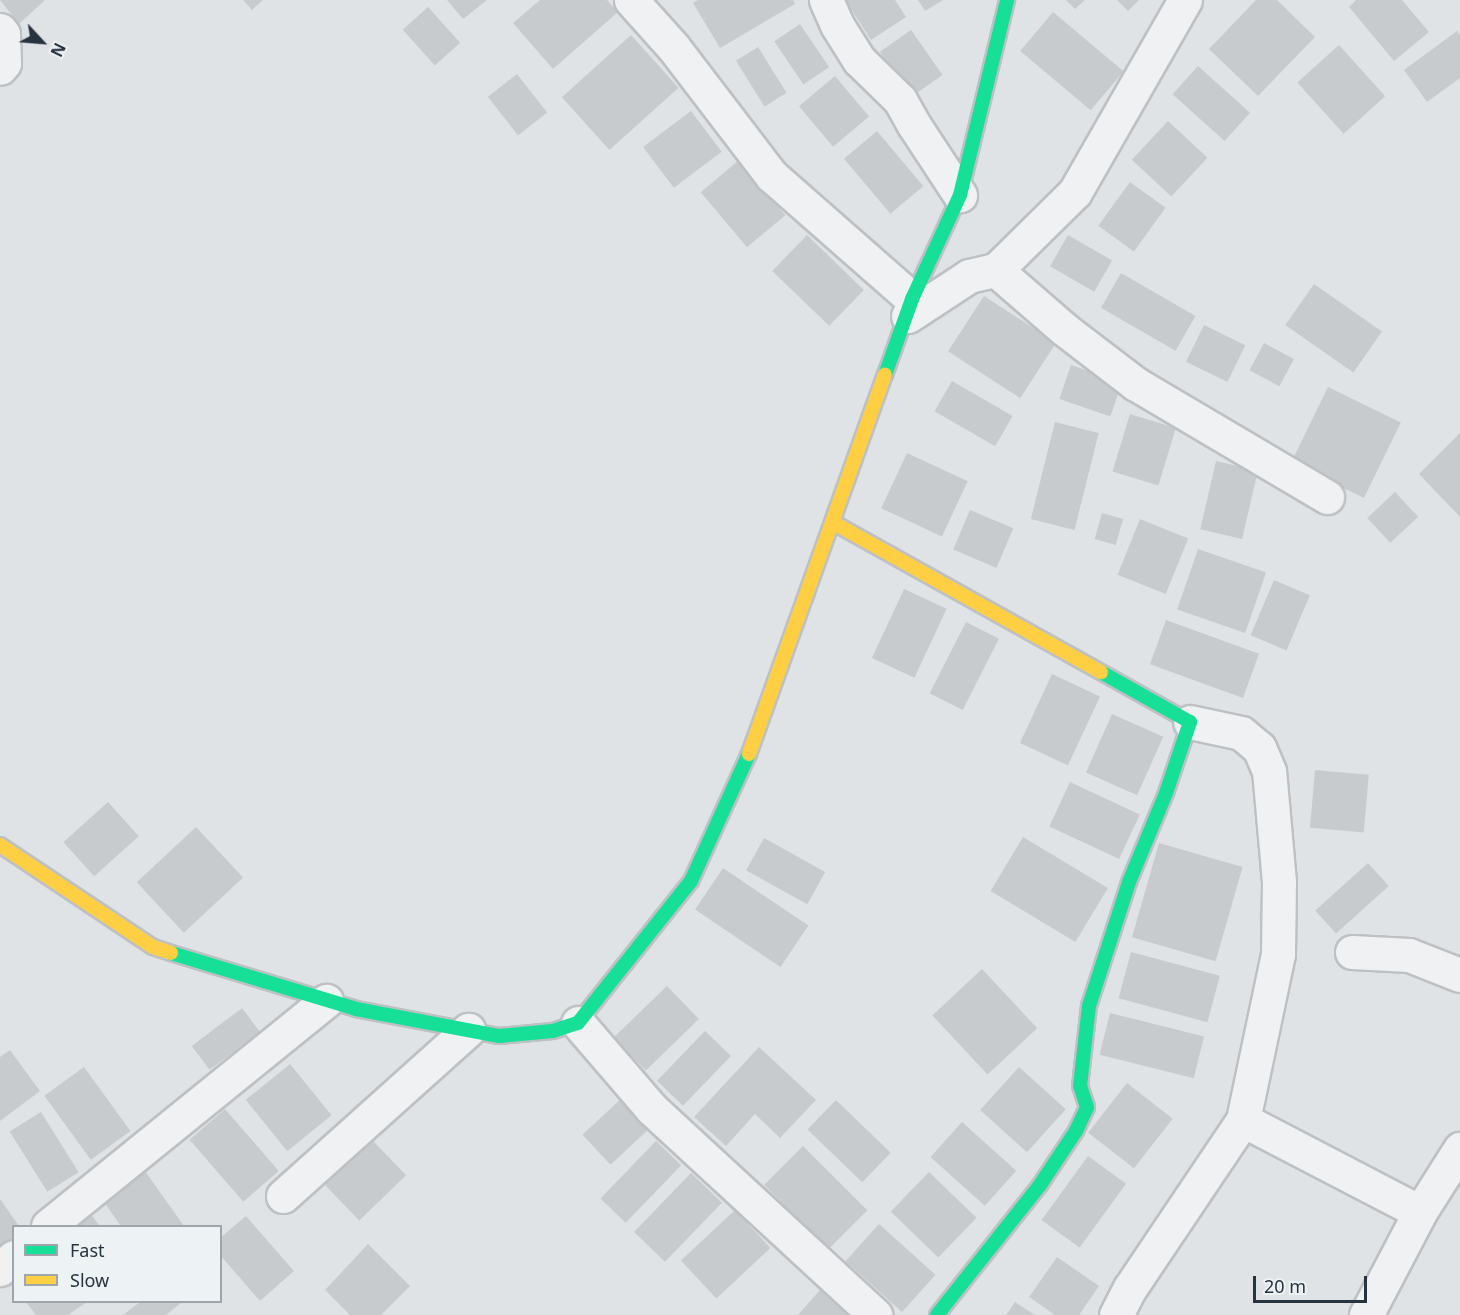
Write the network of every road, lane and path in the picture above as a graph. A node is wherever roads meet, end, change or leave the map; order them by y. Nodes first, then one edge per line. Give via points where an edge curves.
1 (631, 0) edge
2 (826, 0) edge
3 (1007, 0) edge
4 (1185, 0) edge
5 (0, 30) edge
6 (0, 68) edge
7 (960, 195) junction
8 (996, 270) junction
9 (910, 307) junction
10 (1327, 497) dead end
11 (834, 523) junction
12 (1190, 722) junction
13 (0, 845) edge
14 (1352, 952) dead end
15 (1460, 975) edge
16 (326, 1001) junction
17 (578, 1023) junction
18 (468, 1030) junction
19 (1243, 1120) junction
20 (1460, 1149) edge
21 (283, 1196) dead end
22 (1420, 1212) junction
23 (50, 1225) edge
24 (12, 1259) edge
25 (0, 1269) edge
26 (875, 1315) edge
27 (937, 1315) edge
28 (1116, 1315) edge
29 (1366, 1315) edge

1 - 9 street via 674,48 772,176
2 - 7 street via 859,60 900,100
3 - 7 street
4 - 8 street via 1075,192
5 - 6 street via 4,63
7 - 9 street
8 - 9 street via 969,276
8 - 10 street via 1136,384
9 - 11 street
11 - 12 street
11 - 17 street via 746,763 691,881
12 - 19 street via 1241,733 1259,748 1269,771 1279,882 1278,954
12 - 27 street via 1129,882 1089,1006 1080,1086 1087,1107 1040,1185
13 - 16 street via 153,947
14 - 15 street via 1409,955
16 - 18 street
16 - 23 street
17 - 18 street via 553,1031 499,1036
17 - 26 street via 652,1109
18 - 21 street
19 - 22 street
19 - 28 street via 1130,1288
20 - 22 street
22 - 29 street
24 - 25 street

